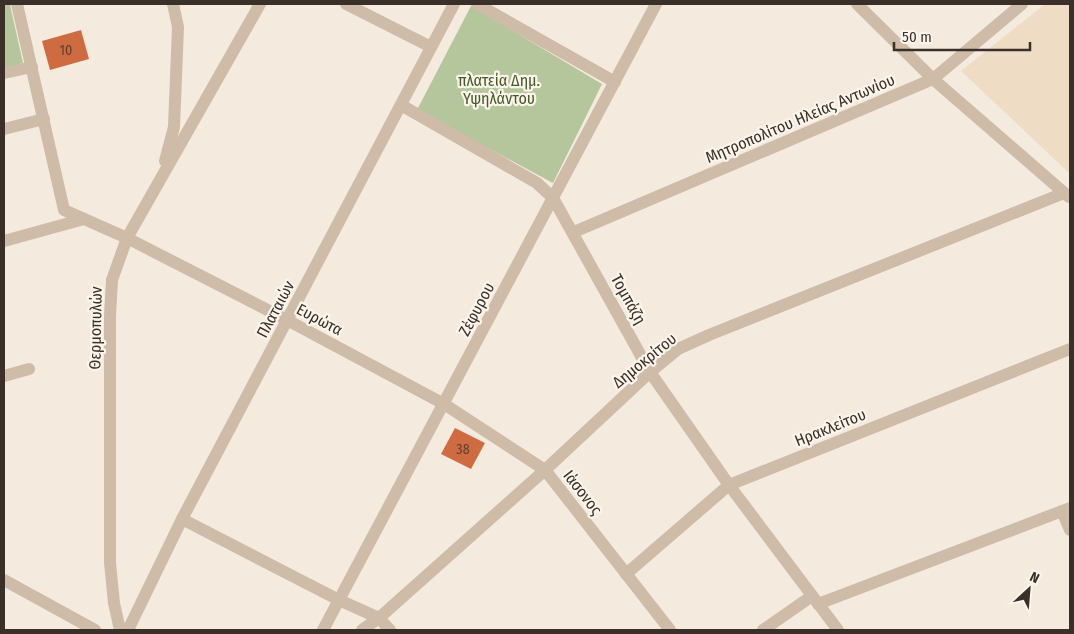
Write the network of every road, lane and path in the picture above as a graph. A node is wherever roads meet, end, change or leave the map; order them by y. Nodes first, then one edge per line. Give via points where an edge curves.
1 (17, 4) edge
2 (173, 4) edge
3 (260, 4) edge
4 (346, 4) edge
5 (454, 4) edge
6 (477, 4) edge
7 (656, 4) edge
8 (857, 4) edge
9 (1022, 4) edge
10 (431, 47) junction
11 (32, 67) junction
12 (4, 73) edge
13 (933, 78) junction
14 (615, 82) junction
15 (400, 105) junction
16 (44, 119) junction
17 (4, 129) edge
18 (162, 174) junction
19 (1067, 195) edge
20 (554, 198) junction
21 (84, 218) junction
22 (574, 232) junction
23 (127, 238) junction
24 (4, 241) edge
25 (287, 320) junction
26 (1070, 350) edge
27 (29, 369) dead end
28 (650, 372) junction
29 (4, 376) edge
30 (444, 404) junction
31 (545, 470) junction
32 (729, 485) junction
33 (1066, 509) edge
34 (182, 520) junction
35 (1070, 530) edge
36 (626, 574) junction
37 (4, 580) edge
38 (340, 600) junction
39 (815, 600) junction
40 (379, 618) junction
41 (95, 630) edge
42 (120, 630) edge
43 (128, 630) edge
44 (324, 630) edge
45 (362, 630) edge
46 (390, 630) edge
47 (670, 630) edge
48 (763, 630) edge
49 (838, 630) edge

1 - 11 street
2 - 18 street via 178,27 174,127
3 - 18 street, Θερμοπυλών
4 - 10 street
5 - 10 street, Πλαταιών
6 - 14 street
7 - 14 street, Ζέφυρου
8 - 13 street
9 - 13 street, Μητροπολίτου Ηλείας Αντωνίου
10 - 15 street, Πλαταιών
11 - 12 street
11 - 16 street
13 - 19 street
13 - 22 street, Μητροπολίτου Ηλείας Αντωνίου
14 - 20 street, Ζέφυρου
15 - 20 street, Τομπάζη via 537,183
15 - 25 street, Πλαταιών
16 - 17 street
16 - 21 street, Ευρώτα via 64,210
18 - 23 street, Θερμοπυλών
19 - 28 street, Δημοκρίτου via 709,335 678,349
20 - 22 street, Τομπάζη
20 - 30 street, Ζέφυρου
21 - 23 street, Ευρώτα
21 - 24 street
22 - 28 street, Τομπάζη
23 - 25 street, Ευρώτα
23 - 42 street, Θερμοπυλών via 112,280 110,316 110,563
25 - 30 street, Ευρώτα
25 - 34 street, Πλαταιών
26 - 32 street, Ηρακλείτου
27 - 29 street
28 - 31 street, Δημοκρίτου
28 - 32 street, Τομπάζη
30 - 31 street, Ιάσονος
30 - 38 street, Ζέφυρου
31 - 36 street, Ιάσονος
31 - 40 street, Δημοκρίτου
32 - 36 street, Ηρακλείτου
32 - 39 street, Τομπάζη
33 - 35 street
33 - 39 street
34 - 38 street
34 - 43 street, Πλαταιών
36 - 47 street, Ιάσονος
37 - 41 street
38 - 40 street
38 - 44 street, Ζέφυρου
39 - 48 street
39 - 49 street, Τομπάζη
40 - 45 street, Δημοκρίτου
40 - 46 street

